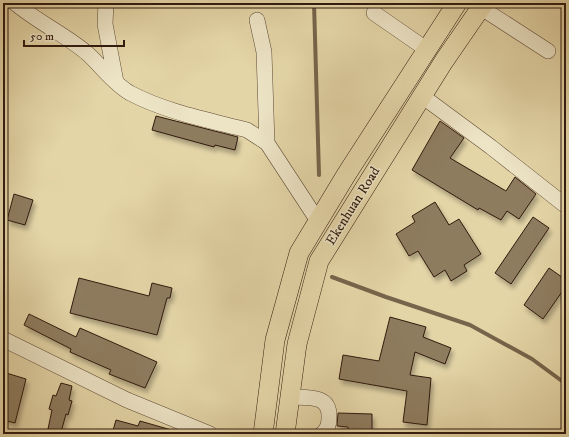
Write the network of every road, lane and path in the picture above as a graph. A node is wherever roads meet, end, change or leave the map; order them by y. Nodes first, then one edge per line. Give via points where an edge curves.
1 (15, 3) edge
2 (106, 3) edge
3 (457, 3) edge
4 (482, 5) edge
5 (374, 12) dead end
6 (257, 20) dead end
7 (426, 49) junction
8 (548, 51) dead end
9 (116, 82) junction
10 (422, 96) junction
11 (267, 143) junction
12 (566, 206) edge
13 (318, 221) junction
14 (3, 339) edge
15 (290, 398) junction
16 (210, 434) edge
17 (263, 434) edge
18 (285, 434) edge
19 (322, 434) edge

1 - 9 street via 32,18 83,50
2 - 9 street via 105,24
3 - 7 main road, Ekenhuan Road
4 - 8 street
4 - 10 main road, Ekenhuan Road
5 - 7 street
6 - 11 street via 264,52
7 - 13 main road, Ekenhuan Road
9 - 11 street via 130,93 159,106 247,130
10 - 12 street
10 - 15 main road, Ekenhuan Road via 319,261 297,344
11 - 13 street
13 - 17 main road, Ekenhuan Road via 298,253 275,340
14 - 16 street via 127,400
15 - 18 main road, Ekenhuan Road
15 - 19 street via 318,399 325,402 329,408 329,425

